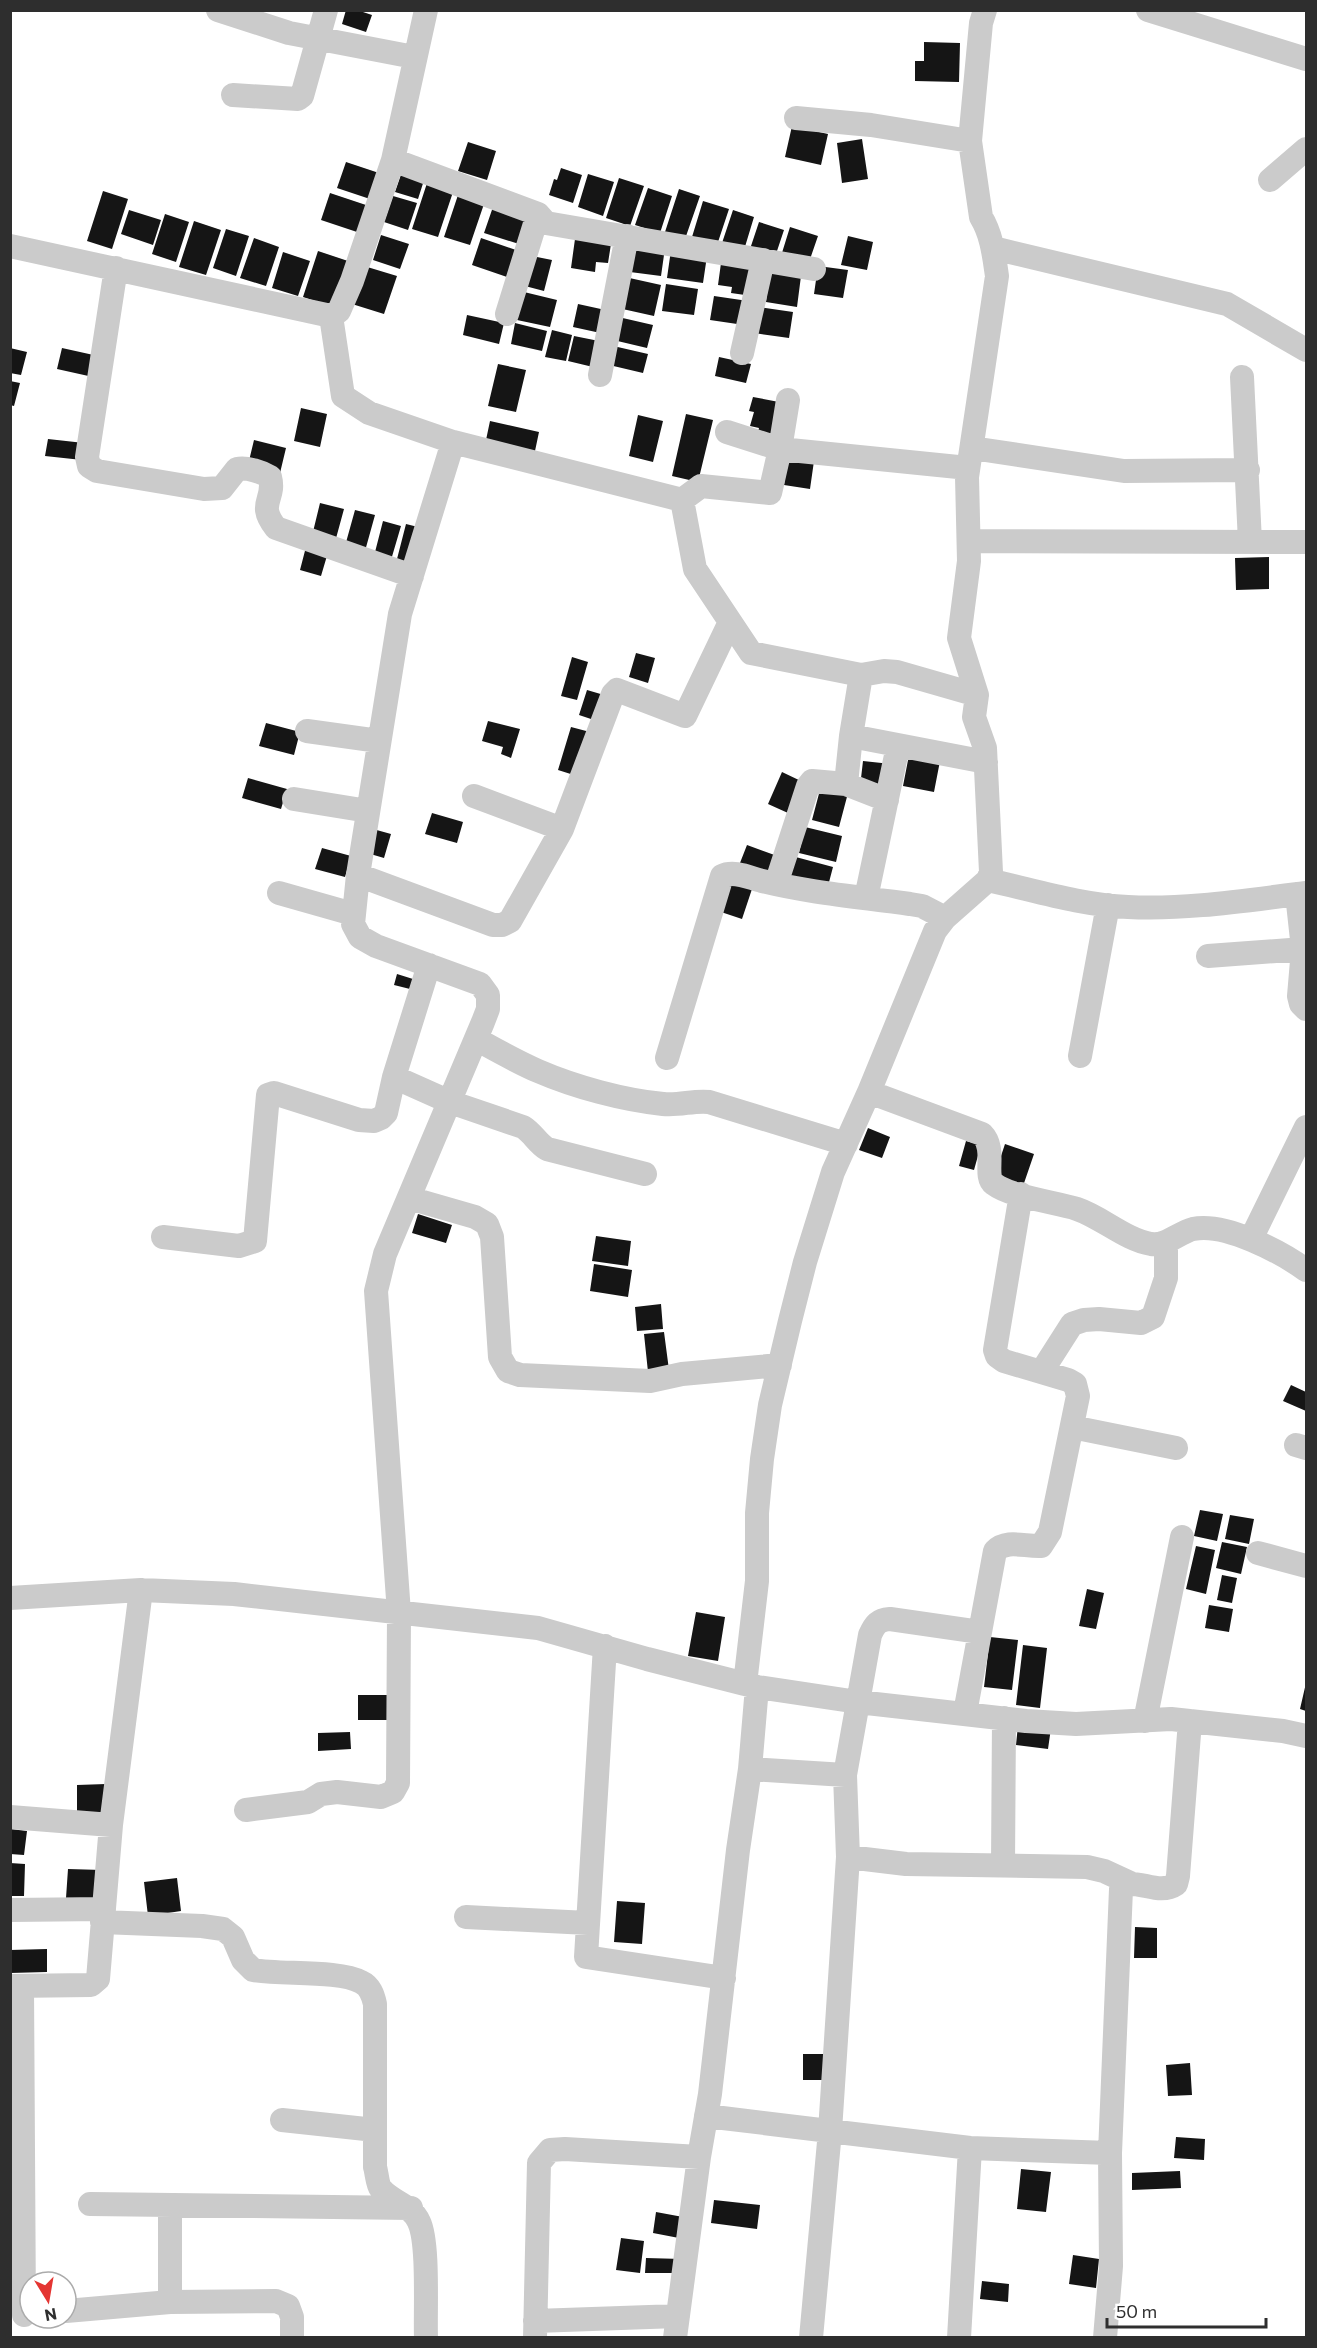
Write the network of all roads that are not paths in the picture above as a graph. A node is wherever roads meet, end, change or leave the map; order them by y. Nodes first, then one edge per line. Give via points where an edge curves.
1 (218, 10) edge
2 (326, 10) edge
3 (426, 10) edge
4 (985, 10) edge
5 (1148, 10) edge
6 (271, 18) edge
7 (317, 39) junction
8 (414, 57) junction
9 (1306, 58) edge
10 (232, 95) dead end
11 (796, 118) dead end
12 (970, 141) junction
13 (1306, 149) edge
14 (393, 160) junction
15 (1270, 180) dead end
16 (538, 214) junction
17 (627, 236) junction
18 (10, 246) edge
19 (993, 249) junction
20 (763, 260) junction
21 (116, 268) junction
22 (814, 269) dead end
23 (507, 314) dead end
24 (331, 316) junction
25 (1306, 350) edge
26 (742, 353) dead end
27 (600, 375) dead end
28 (1242, 377) dead end
29 (788, 400) dead end
30 (727, 432) dead end
31 (453, 442) junction
32 (780, 449) junction
33 (970, 458) junction
34 (1248, 470) junction
35 (682, 500) junction
36 (970, 541) junction
37 (1250, 542) junction
38 (1306, 542) edge
39 (412, 576) junction
40 (730, 622) junction
41 (861, 675) junction
42 (977, 695) junction
43 (307, 731) dead end
44 (851, 736) junction
45 (379, 741) junction
46 (898, 746) junction
47 (986, 762) junction
48 (846, 784) junction
49 (474, 796) dead end
50 (294, 798) dead end
51 (886, 801) junction
52 (368, 810) junction
53 (562, 830) junction
54 (358, 875) junction
55 (988, 880) junction
56 (776, 884) junction
57 (279, 893) dead end
58 (1302, 894) edge
59 (866, 898) junction
60 (1108, 905) junction
61 (353, 914) junction
62 (945, 918) junction
63 (1303, 949) junction
64 (1208, 956) dead end
65 (429, 965) junction
66 (1306, 1009) edge
67 (476, 1040) junction
68 (1080, 1056) dead end
69 (666, 1058) dead end
70 (394, 1077) junction
71 (869, 1092) junction
72 (450, 1102) junction
73 (1306, 1127) edge
74 (846, 1144) junction
75 (645, 1174) dead end
76 (1021, 1194) junction
77 (409, 1198) junction
78 (163, 1237) dead end
79 (1251, 1239) junction
80 (1166, 1242) junction
81 (1306, 1269) edge
82 (780, 1365) junction
83 (1042, 1371) junction
84 (1072, 1427) junction
85 (1176, 1448) dead end
86 (1182, 1537) dead end
87 (1258, 1553) dead end
88 (1306, 1566) edge
89 (141, 1590) junction
90 (10, 1598) edge
91 (399, 1613) junction
92 (980, 1632) junction
93 (605, 1646) junction
94 (751, 1685) junction
95 (858, 1702) junction
96 (965, 1713) junction
97 (1004, 1718) junction
98 (1145, 1721) junction
99 (1190, 1721) junction
100 (1306, 1736) edge
101 (750, 1769) junction
102 (845, 1775) junction
103 (246, 1810) dead end
104 (10, 1817) edge
105 (111, 1825) junction
106 (848, 1857) junction
107 (1003, 1865) junction
108 (1130, 1883) junction
109 (10, 1910) edge
110 (103, 1915) junction
111 (466, 1917) dead end
112 (588, 1923) junction
113 (724, 1978) junction
114 (16, 1986) edge
115 (17, 2073) edge
116 (706, 2116) junction
117 (282, 2120) dead end
118 (375, 2130) junction
119 (830, 2131) junction
120 (970, 2148) junction
121 (1110, 2153) junction
122 (699, 2157) junction
123 (90, 2204) dead end
124 (170, 2205) junction
125 (411, 2208) junction
126 (20, 2270) edge
127 (170, 2302) junction
128 (78, 2310) edge
129 (677, 2327) edge
130 (535, 2329) edge
131 (292, 2337) edge
132 (426, 2337) edge
133 (811, 2337) edge
134 (958, 2337) edge
135 (1106, 2337) edge

1 - 6 street
2 - 7 street
3 - 8 street
4 - 12 street
5 - 9 street
6 - 7 street via 289,33
7 - 8 street
7 - 10 street via 298,99
8 - 14 street
11 - 12 street
12 - 19 street via 981,217
13 - 15 street
14 - 16 street
14 - 24 street via 352,281 339,311
16 - 17 street via 546,223
16 - 23 street
17 - 20 street
17 - 27 street
18 - 21 street
19 - 25 street via 1227,304
19 - 33 street via 997,276
20 - 22 street
20 - 26 street
21 - 24 street
21 - 39 street via 87,457 89,466 97,471 204,489 222,488 237,469 266,474 272,484 267,517 276,528
24 - 31 street via 343,396 369,413
28 - 34 street
29 - 32 street
30 - 32 street
31 - 35 street
31 - 39 street
32 - 33 street
32 - 35 street via 770,493 701,486
33 - 34 street via 1124,471
33 - 36 street
34 - 37 street
35 - 40 street via 695,569
36 - 37 street
36 - 42 street via 959,638
37 - 38 street
39 - 45 street via 400,614
40 - 41 street via 751,653
40 - 53 street via 685,716 618,690 613,694
41 - 42 street via 897,672
41 - 44 street
42 - 47 street via 974,717
43 - 45 street
44 - 46 street
44 - 48 street
45 - 52 street
46 - 47 street
46 - 51 street
47 - 55 street via 991,872
48 - 51 street
48 - 56 street via 818,780 808,786
49 - 53 street
50 - 52 street
51 - 59 street
52 - 54 street
53 - 54 street via 510,921 502,925
54 - 61 street
55 - 60 street
55 - 62 street
56 - 59 street
56 - 69 street via 736,874 722,876
57 - 61 street
58 - 60 street via 1220,903
58 - 63 street
59 - 62 street via 922,906
60 - 68 street
61 - 65 street via 360,937
62 - 71 street via 935,930
63 - 64 street
63 - 66 street via 1299,996
65 - 67 street via 480,984 488,995 488,1009
65 - 70 street
67 - 72 street
67 - 74 street via 574,1084 667,1105 709,1102
70 - 72 street
70 - 78 street via 386,1113 374,1121 359,1120 274,1093 268,1095 255,1241 239,1246
71 - 74 street
71 - 76 street via 982,1134 990,1149 990,1179
72 - 75 street via 523,1127 547,1149
72 - 77 street
73 - 79 street
74 - 82 street via 833,1172 805,1262
76 - 80 street via 1078,1209 1152,1244
76 - 83 street via 995,1350 1004,1361
77 - 82 street via 487,1224 492,1237 500,1358 508,1371 520,1375 650,1381 682,1374
77 - 91 street via 385,1254 376,1291
79 - 80 street via 1194,1229
79 - 81 street
80 - 83 street via 1166,1278 1153,1317 1141,1323 1099,1319 1072,1324
82 - 94 street via 762,1459 757,1513
83 - 84 street via 1068,1380 1078,1390
84 - 85 street
84 - 92 street via 1050,1532 1041,1546 1010,1544 995,1551
86 - 98 street
87 - 88 street
89 - 90 street
89 - 91 street via 234,1594
89 - 105 street
91 - 93 street via 538,1628
91 - 103 street via 398,1783 393,1792 381,1797 337,1792 291,1806
92 - 95 street via 881,1620 870,1635
92 - 96 street
93 - 94 street
93 - 112 street
94 - 95 street
94 - 101 street
95 - 96 street
95 - 102 street
96 - 97 street
97 - 98 street via 1076,1724
97 - 107 street
98 - 99 street
99 - 100 street
99 - 108 street via 1176,1884 1162,1889
101 - 102 street
101 - 113 street
102 - 106 street
104 - 105 street
105 - 110 street
106 - 107 street via 906,1864
106 - 119 street
107 - 108 street via 1087,1867
108 - 121 street via 1121,1889
109 - 110 street
110 - 114 street via 98,1979 91,1984
110 - 118 street via 223,1929 233,1937 243,1960 253,1970 342,1976 361,1982 371,1990 375,2004
111 - 112 street
112 - 113 street via 586,1957
113 - 116 street
114 - 115 street
115 - 126 street
116 - 119 street
116 - 122 street
117 - 118 street
118 - 125 street via 375,2167 380,2188
119 - 120 street
119 - 133 street
120 - 121 street
120 - 134 street
121 - 135 street via 1111,2266
122 - 129 street
122 - 130 street via 565,2149 550,2151 538,2163
123 - 124 street
124 - 125 street
124 - 127 street
125 - 132 street via 424,2239
127 - 128 street
127 - 131 street via 276,2301 288,2306
129 - 130 street

